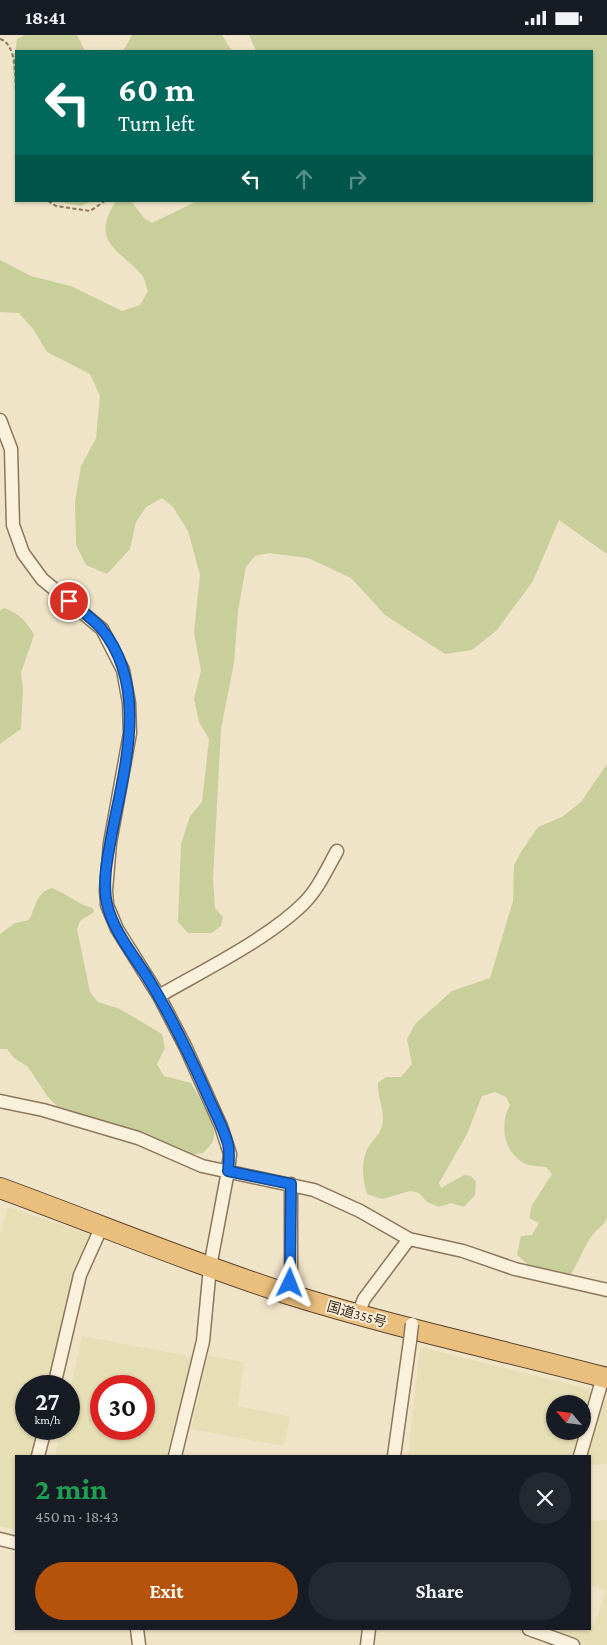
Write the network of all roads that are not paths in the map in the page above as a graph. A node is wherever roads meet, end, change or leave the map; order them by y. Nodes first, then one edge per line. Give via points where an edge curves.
1 (0, 420) edge
2 (337, 851) dead end
3 (159, 996) junction
4 (0, 1101) edge
5 (228, 1171) junction
6 (291, 1184) junction
7 (0, 1188) edge
8 (102, 1226) junction
9 (409, 1239) junction
10 (210, 1267) junction
11 (607, 1290) edge
12 (288, 1294) junction
13 (358, 1314) junction
14 (412, 1324) dead end
15 (57, 1375) edge
16 (605, 1377) edge
17 (42, 1440) edge
18 (38, 1455) edge
19 (175, 1455) edge
20 (394, 1455) edge
21 (580, 1455) edge
22 (0, 1539) edge
23 (15, 1543) edge
24 (137, 1630) edge
25 (369, 1630) edge
26 (543, 1631) edge
27 (139, 1645) edge
28 (367, 1645) edge
29 (573, 1645) edge

1 - 3 street via 11,449 14,525 23,553 42,579 102,629 123,670 130,733 110,843 107,905 117,929
2 - 3 street via 305,902 281,924
3 - 5 street via 221,1126 230,1154
4 - 5 street via 43,1110 138,1139 187,1161
5 - 6 street
5 - 10 street
6 - 9 street via 345,1204
6 - 12 street
7 - 8 highway, 国道355号
8 - 10 highway, 国道355号
8 - 15 street via 80,1275
9 - 11 street via 463,1251 515,1269
9 - 13 street via 364,1299
10 - 12 highway, 国道355号
10 - 19 street via 203,1341
12 - 13 highway, 国道355号
13 - 16 highway, 国道355号
14 - 20 street, bridge
16 - 21 street
17 - 18 street
22 - 23 street
24 - 27 street
25 - 28 street
26 - 29 street

